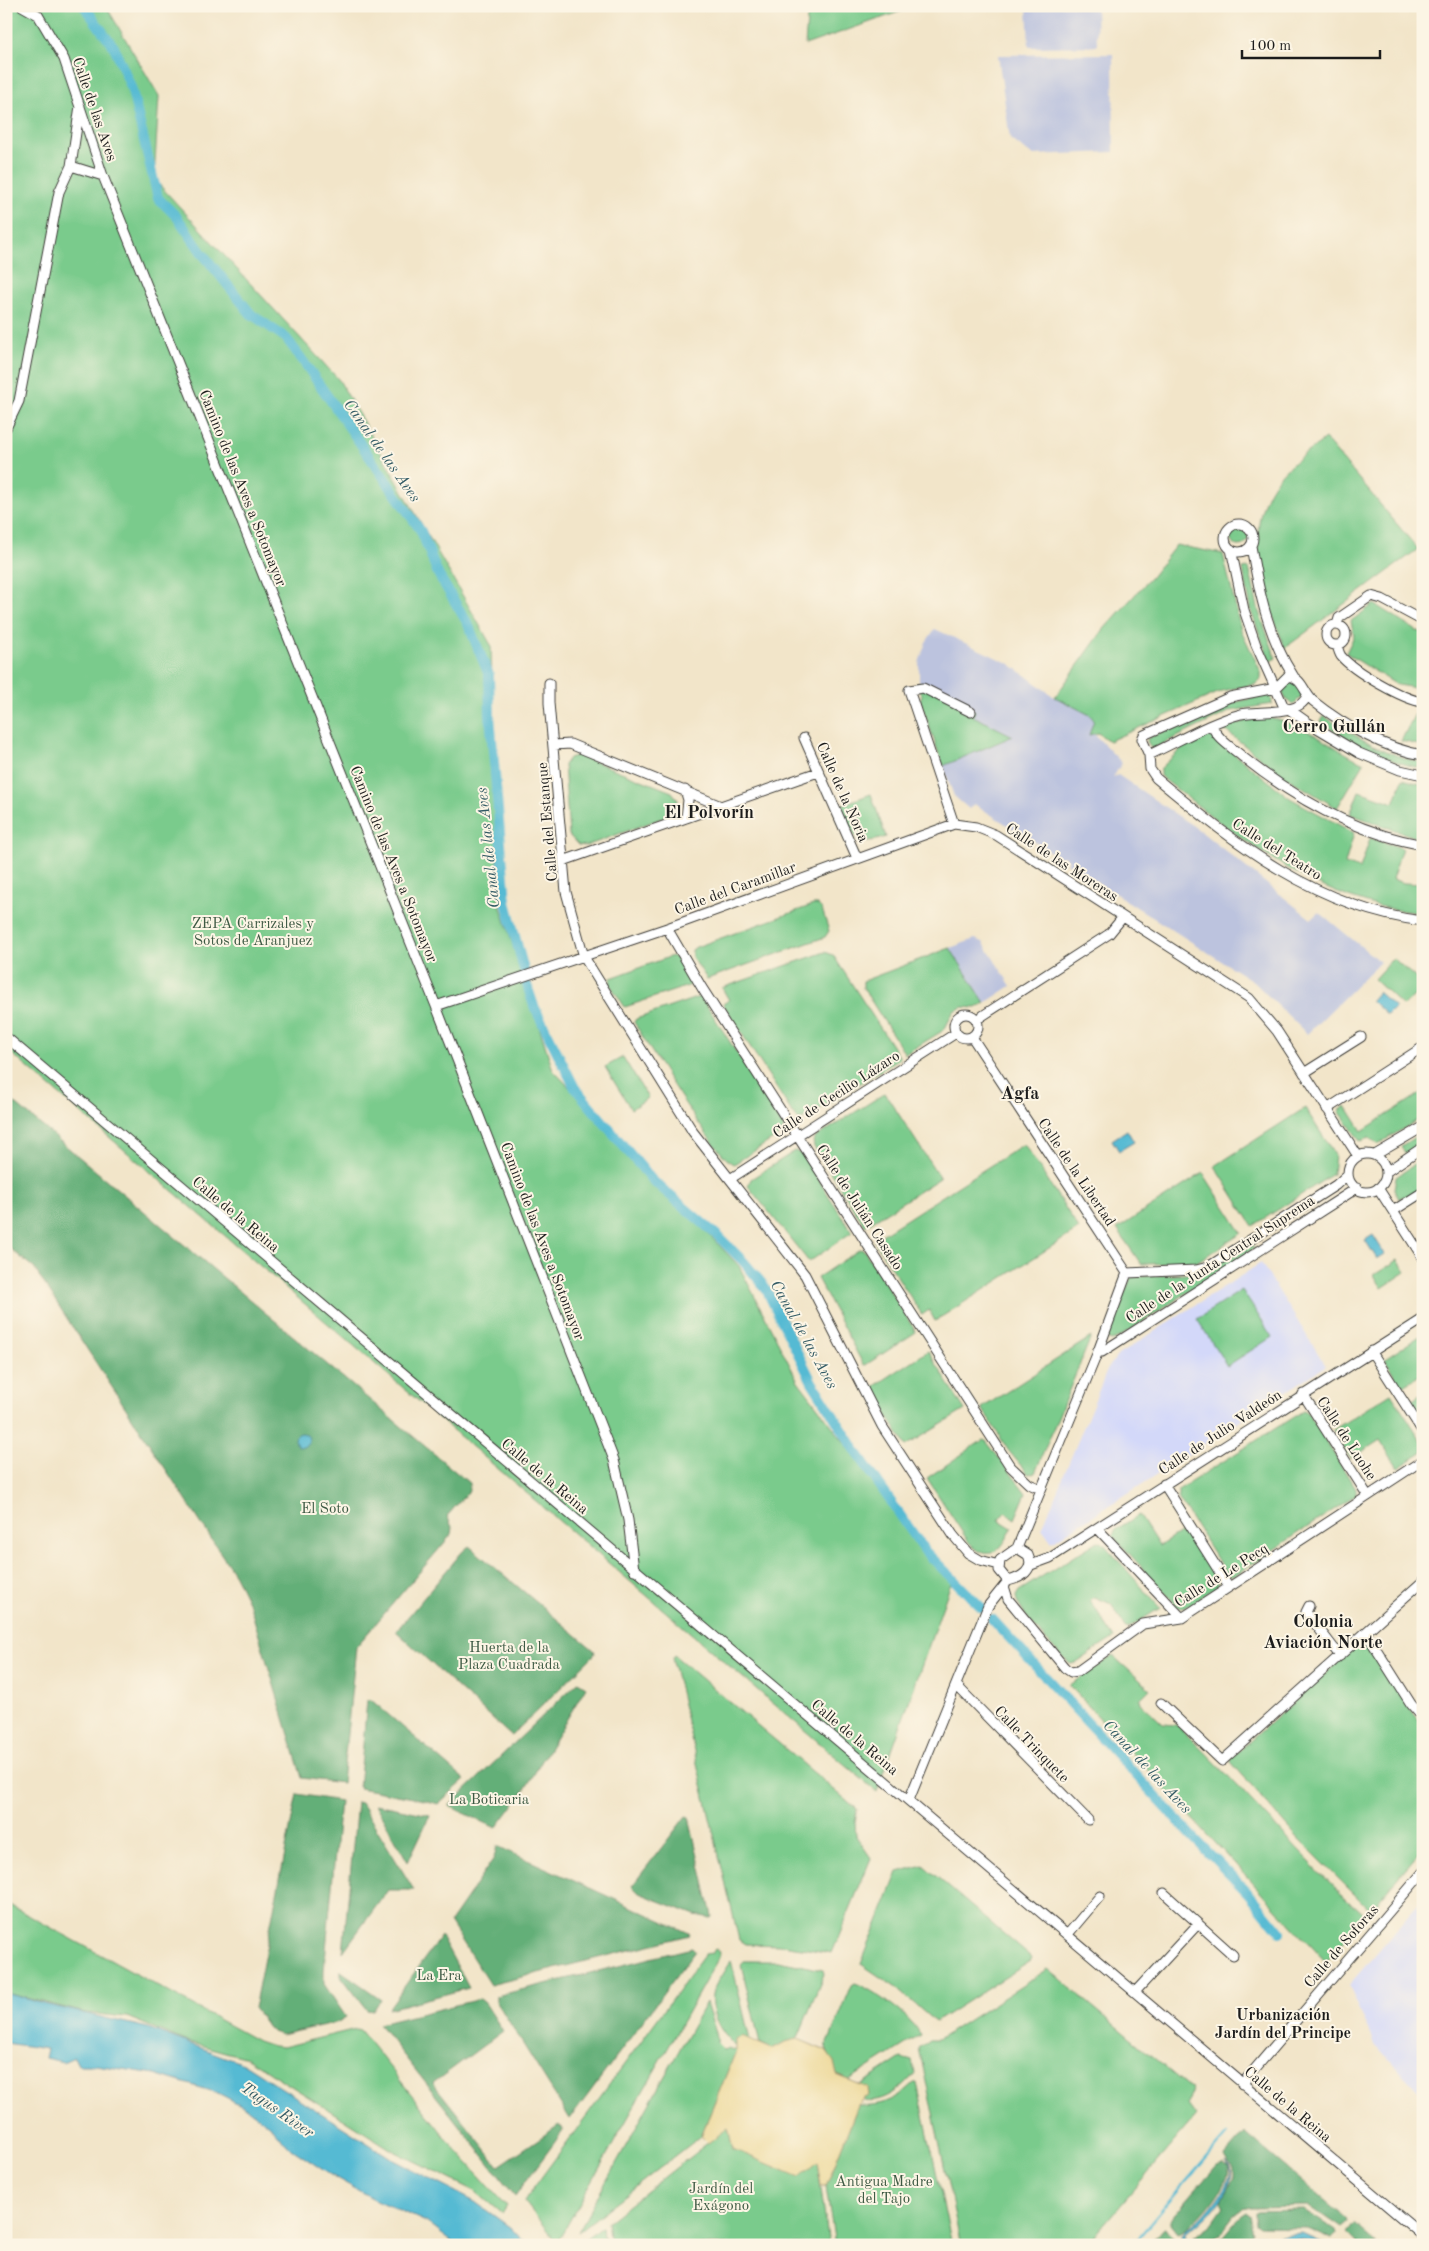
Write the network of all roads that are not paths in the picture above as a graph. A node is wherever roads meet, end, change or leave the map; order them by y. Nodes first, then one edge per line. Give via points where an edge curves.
1 (22, 6) edge
2 (80, 103) junction
3 (71, 166) junction
4 (103, 176) junction
5 (6, 428) edge
6 (1250, 546) junction
7 (1231, 549) junction
8 (1423, 621) edge
9 (1337, 624) junction
10 (1337, 645) junction
11 (1294, 677) junction
12 (549, 683) dead end
13 (1276, 688) junction
14 (1307, 695) junction
15 (1423, 702) edge
16 (1289, 709) junction
17 (971, 712) dead end
18 (1212, 726) junction
19 (804, 738) dead end
20 (554, 745) junction
21 (1149, 755) junction
22 (1423, 755) edge
23 (818, 772) junction
24 (1423, 775) edge
25 (685, 790) junction
26 (721, 806) junction
27 (686, 818) junction
28 (954, 824) junction
29 (1423, 845) edge
30 (857, 858) junction
31 (564, 861) junction
32 (1123, 917) junction
33 (1423, 921) edge
34 (667, 928) junction
35 (584, 957) junction
36 (436, 1006) junction
37 (976, 1020) junction
38 (956, 1032) junction
39 (1361, 1036) dead end
40 (6, 1037) edge
41 (972, 1037) junction
42 (1423, 1047) edge
43 (1304, 1073) junction
44 (1327, 1109) junction
45 (1423, 1127) edge
46 (798, 1135) junction
47 (1423, 1147) edge
48 (1374, 1155) junction
49 (1358, 1156) junction
50 (1386, 1172) junction
51 (1348, 1174) junction
52 (730, 1179) junction
53 (1356, 1188) junction
54 (1378, 1188) junction
55 (1423, 1192) edge
56 (1393, 1211) junction
57 (1423, 1258) edge
58 (1127, 1273) junction
59 (1423, 1320) edge
60 (1098, 1350) junction
61 (1372, 1351) junction
62 (1303, 1394) junction
63 (1423, 1432) edge
64 (1423, 1460) edge
65 (1164, 1484) junction
66 (1042, 1489) junction
67 (1368, 1496) junction
68 (1097, 1528) junction
69 (1018, 1548) junction
70 (999, 1565) junction
71 (1031, 1565) junction
72 (634, 1570) junction
73 (1423, 1581) edge
74 (1006, 1583) junction
75 (1229, 1587) junction
76 (1309, 1606) dead end
77 (1182, 1618) junction
78 (1366, 1633) junction
79 (1340, 1656) junction
80 (957, 1686) junction
81 (1161, 1703) dead end
82 (1423, 1718) edge
83 (909, 1800) junction
84 (1088, 1820) dead end
85 (1423, 1872) edge
86 (1164, 1893) dead end
87 (1100, 1896) dead end
88 (1198, 1924) junction
89 (1068, 1934) junction
90 (1233, 1956) dead end
91 (1135, 1992) junction
92 (1242, 2084) junction
93 (1423, 2236) edge

1 - 2 street, Calle de las Aves via 38,15 64,59
2 - 3 street
2 - 4 street, Calle de las Aves
3 - 4 street
3 - 5 street via 59,192 19,401
4 - 36 street, Camino de las Aves a Sotomayor
6 - 7 street via 1244,551
6 - 7 street via 1253,539 1251,531 1245,525 1236,524 1226,534 1226,543
6 - 11 street via 1262,604 1282,659
7 - 13 street via 1244,610
8 - 9 street via 1371,596 1339,618
9 - 10 street via 1346,633 1344,641
9 - 10 street via 1325,633 1328,642
10 - 15 street via 1340,655 1358,670 1395,693
11 - 13 street via 1282,679
11 - 14 street via 1303,685
12 - 20 street, Calle del Estanque
13 - 16 street via 1279,700
13 - 21 street, Calle del Teatro via 1230,697 1144,735 1142,739
14 - 16 street via 1301,706
14 - 22 street via 1325,710 1370,736
16 - 18 street via 1241,714
16 - 24 street via 1359,753 1400,770
17 - 28 street via 923,688 909,690
18 - 21 street
18 - 29 street via 1216,735 1247,760 1315,805 1364,829
19 - 23 street, Calle de la Noria
20 - 25 street via 570,744
20 - 31 street, Calle del Estanque
21 - 33 street, Calle del Teatro via 1150,769 1156,778 1257,856 1324,894 1398,918
23 - 26 street
23 - 30 street, Calle de la Noria
25 - 26 street
25 - 27 street via 688,800
26 - 27 street
27 - 31 street
28 - 30 street, Calle del Caramillar
28 - 32 street, Calle de las Moreras via 976,826 996,835
30 - 34 street, Calle del Caramillar
31 - 35 street, Calle del Estanque via 566,892
32 - 37 street via 1110,934
32 - 43 street, Calle de las Moreras via 1249,998 1277,1031
34 - 35 street, Calle del Caramillar
34 - 46 street, Calle de Julián Casado via 674,945
35 - 36 street, Calle del Caramillar
35 - 52 street, Calle del Estanque via 693,1132
36 - 72 street, Camino de las Aves a Sotomayor via 614,1460 628,1520
37 - 38 street via 969,1014 960,1016 955,1023
37 - 41 street via 978,1029
38 - 41 street via 963,1038
38 - 46 street, Calle de Cecilio Lázaro
39 - 43 street
40 - 72 street, Calle de la Reina
41 - 58 street, Calle de la Libertad
42 - 44 street
43 - 44 street, Calle de las Moreras
44 - 49 street, Calle de las Moreras
45 - 48 street
46 - 52 street, Calle de Cecilio Lázaro
46 - 66 street, Calle de Julián Casado via 1010,1466 1029,1484
47 - 50 street
48 - 49 street
48 - 50 street via 1383,1162
49 - 51 street via 1350,1164
50 - 54 street via 1383,1184
51 - 53 street
51 - 58 street, Calle de la Junta Central Suprema via 1336,1185 1208,1267
52 - 70 street, Calle del Estanque via 806,1275 882,1426 953,1535 968,1553
53 - 54 street via 1367,1192
53 - 60 street, Calle de la Junta Central Suprema via 1102,1352
54 - 56 street
55 - 56 street
56 - 57 street
58 - 60 street, Calle de la Junta Central Suprema
59 - 61 street, Calle de Julio Valdeón
60 - 66 street, Calle de la Junta Central Suprema
61 - 62 street, Calle de Julio Valdeón
61 - 63 street
62 - 65 street, Calle de Julio Valdeón
62 - 67 street, Calle de Luohe
64 - 67 street, Calle de Le Pecq
65 - 68 street, Calle de Julio Valdeón
65 - 75 street
66 - 69 street, Calle de la Junta Central Suprema
67 - 75 street, Calle de Le Pecq
68 - 71 street, Calle de Julio Valdeón via 1050,1558
68 - 77 street
69 - 70 street via 1004,1556
69 - 71 street via 1028,1555
70 - 74 street
71 - 74 street via 1028,1571
72 - 83 street, Calle de la Reina
73 - 78 street
74 - 77 street, Calle de Le Pecq via 1008,1599 1071,1672 1078,1671 1143,1624
74 - 80 street via 988,1606
75 - 77 street, Calle de Le Pecq
76 - 79 street via 1306,1612
78 - 79 street
78 - 82 street via 1410,1704
79 - 81 street via 1222,1761
80 - 83 street
80 - 84 street, Calle Trinquete
83 - 89 street, Calle de la Reina
85 - 92 street, Calle de Soforas
86 - 88 street
87 - 89 street
88 - 90 street
88 - 91 street
89 - 91 street, Calle de la Reina
91 - 92 street, Calle de la Reina
92 - 93 street, Calle de la Reina

